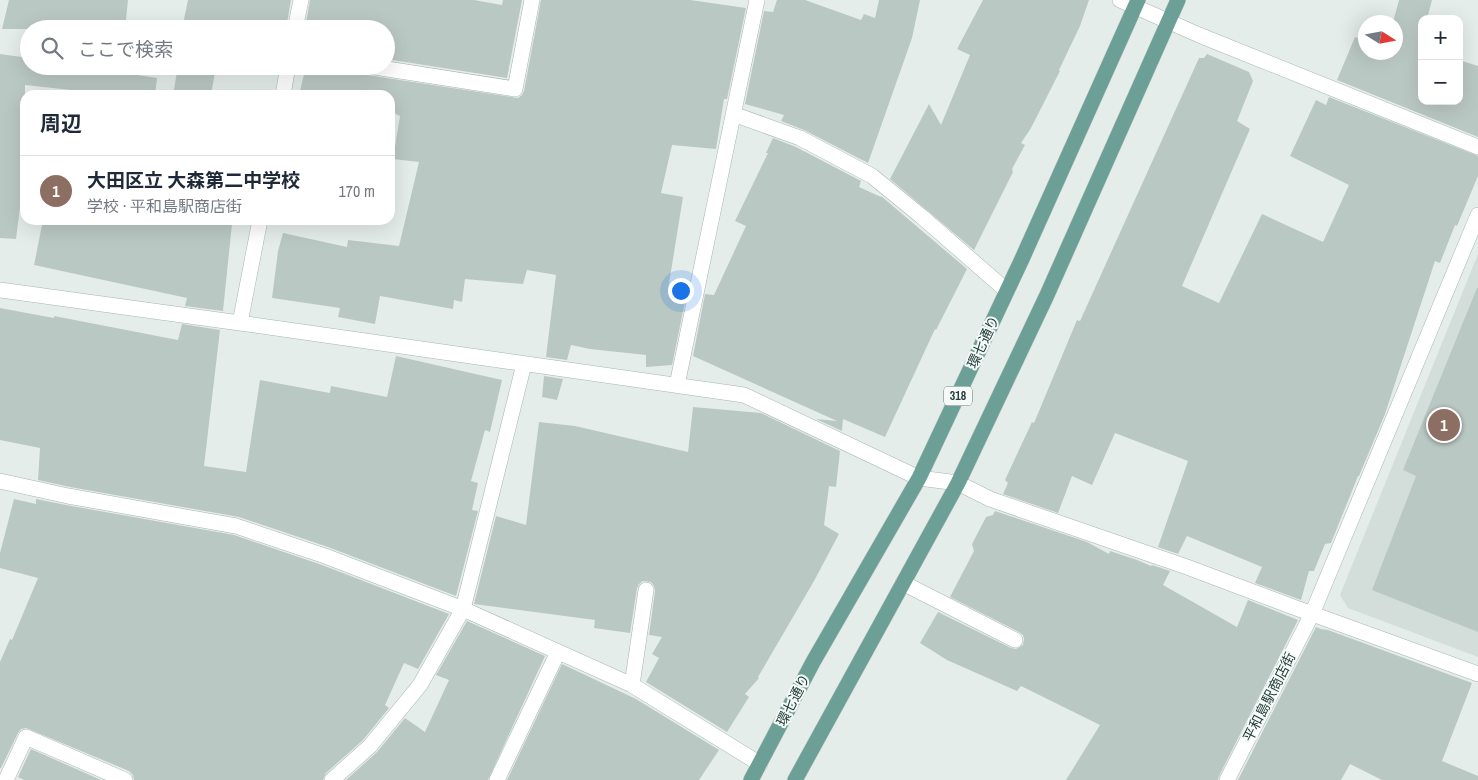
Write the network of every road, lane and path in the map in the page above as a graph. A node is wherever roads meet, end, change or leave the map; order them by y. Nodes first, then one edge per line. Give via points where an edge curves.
1 (300, 0) edge
2 (532, 0) edge
3 (757, 0) edge
4 (1120, 0) edge
5 (1178, 0) edge
6 (1137, 3) edge
7 (297, 20) edge
8 (1168, 22) junction
9 (395, 70) edge
10 (286, 75) edge
11 (284, 90) edge
12 (733, 114) junction
13 (1478, 147) edge
14 (1478, 215) edge
15 (259, 225) edge
16 (0, 290) edge
17 (1007, 291) junction
18 (240, 323) junction
19 (524, 364) junction
20 (677, 385) junction
21 (919, 478) junction
22 (0, 481) edge
23 (958, 482) junction
24 (903, 583) junction
25 (646, 590) dead end
26 (463, 609) junction
27 (1312, 614) junction
28 (1016, 640) dead end
29 (558, 652) junction
30 (1478, 674) edge
31 (632, 686) junction
32 (760, 764) junction
33 (6, 780) edge
34 (125, 780) edge
35 (332, 780) edge
36 (497, 780) edge
37 (751, 780) edge
38 (795, 780) edge
39 (1227, 780) edge

1 - 7 street
2 - 9 street via 515,89
3 - 12 street
4 - 6 street
5 - 8 main road, 318
6 - 8 street
6 - 17 main road, 環七通り / 318
8 - 13 street
8 - 23 main road, 318 via 1047,295
10 - 11 street
12 - 17 street via 800,138 872,176
12 - 20 street
14 - 27 street, 平和島駅商店街
15 - 18 street
16 - 18 street
17 - 21 main road, 環七通り / 318
18 - 19 street
19 - 20 street
19 - 26 street
20 - 21 street via 744,395
21 - 23 street
21 - 32 main road, 環七通り / 318 via 813,662
22 - 26 street via 236,526
23 - 24 main road, 318
23 - 27 street via 990,498
24 - 28 street
24 - 38 main road, 318
25 - 31 street
26 - 29 street
26 - 35 street via 420,685 370,746
27 - 30 street
27 - 39 street, 平和島駅商店街
29 - 31 street
29 - 36 street
31 - 32 street
32 - 37 main road, 環七通り / 318
33 - 34 street via 26,737

